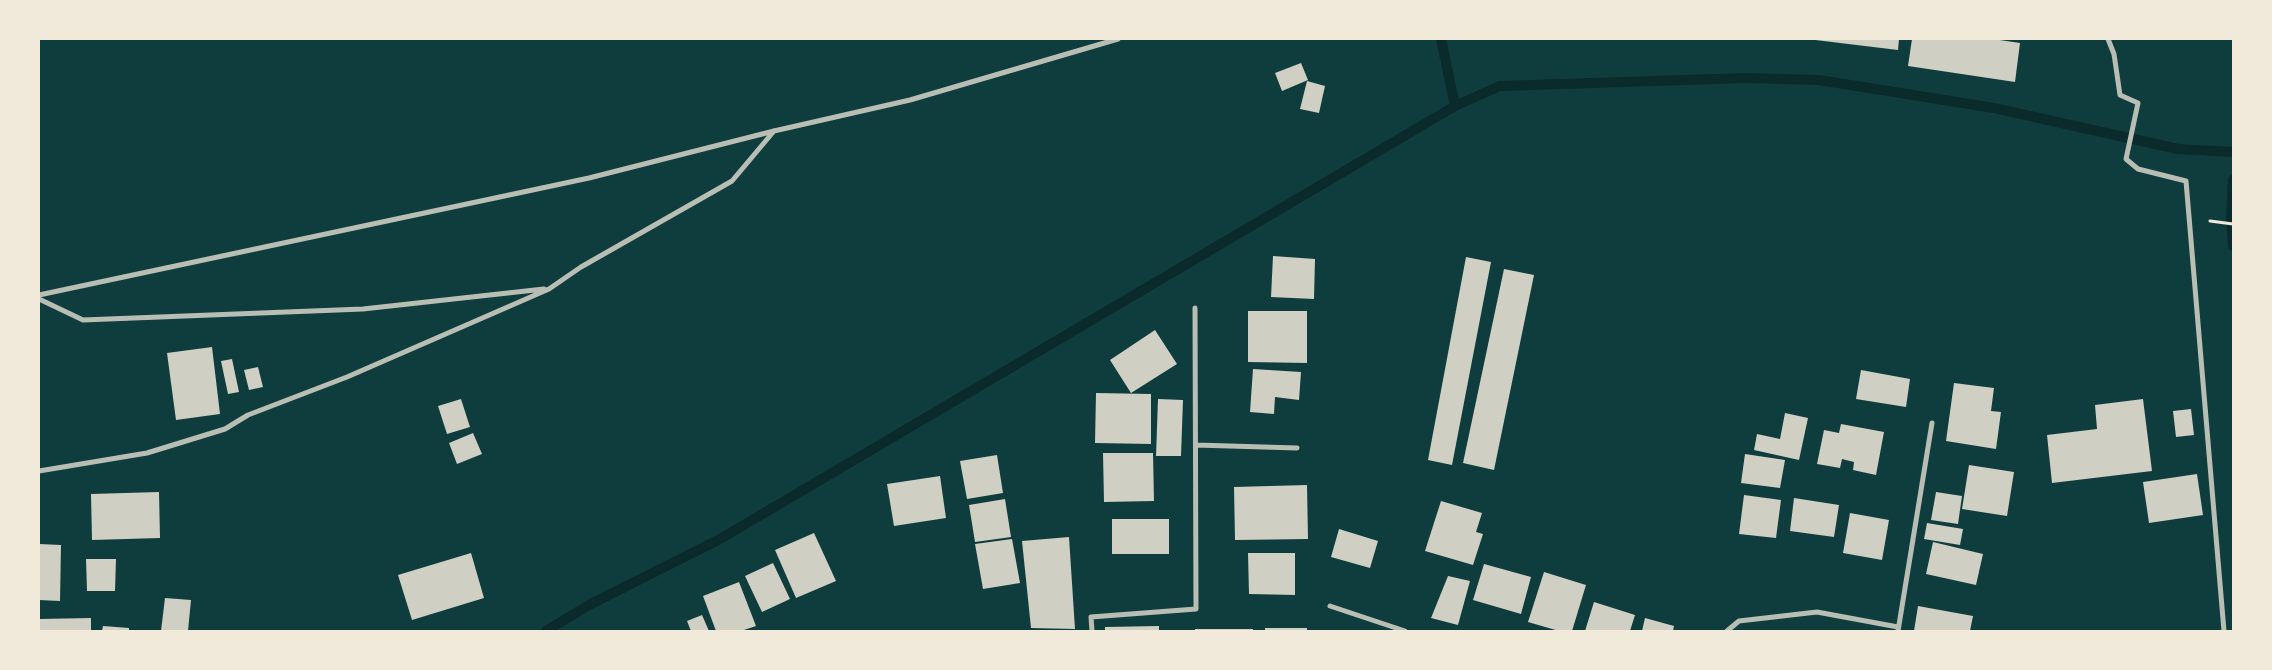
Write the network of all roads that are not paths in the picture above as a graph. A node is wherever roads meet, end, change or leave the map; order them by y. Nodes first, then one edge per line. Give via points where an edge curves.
1 (1118, 39) edge
2 (2108, 39) edge
3 (774, 130) junction
4 (549, 289) junction
5 (39, 295) edge
6 (39, 299) edge
7 (1195, 308) dead end
8 (1932, 423) dead end
9 (1196, 445) junction
10 (1297, 448) dead end
11 (39, 471) edge
12 (1330, 606) dead end
13 (1898, 629) edge
14 (1092, 631) edge
15 (1405, 631) edge
16 (1727, 631) edge
17 (2224, 631) edge

1 - 3 street via 910,100
2 - 17 street via 2114,54 2120,95 2138,103 2126,159 2138,169 2186,181
3 - 4 street via 732,180 581,267
3 - 5 street via 589,178
4 - 6 street via 363,310 83,320
4 - 11 street via 348,377 248,415 225,429 147,453
7 - 9 street
8 - 13 street
9 - 10 street
9 - 14 street via 1196,609 1091,617
12 - 15 street
13 - 16 street via 1816,612 1739,621

